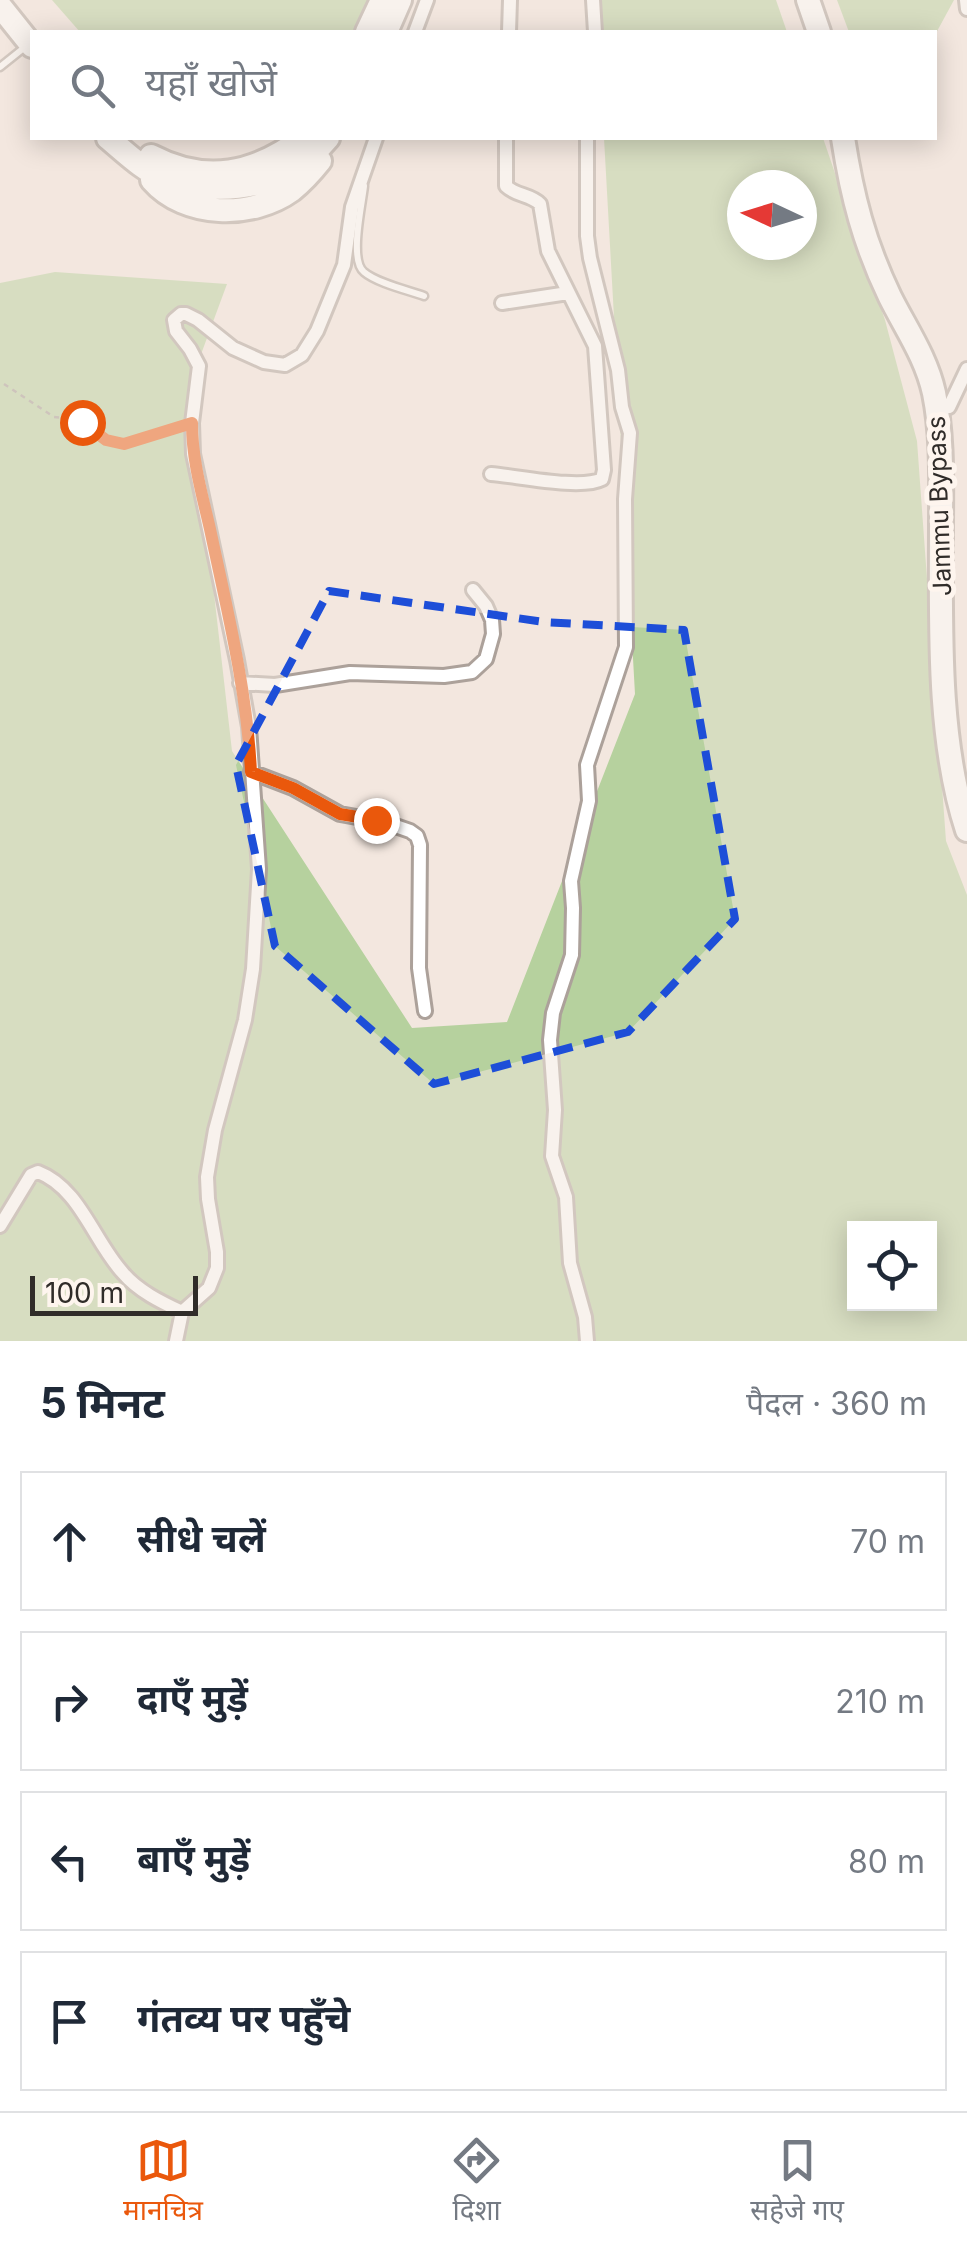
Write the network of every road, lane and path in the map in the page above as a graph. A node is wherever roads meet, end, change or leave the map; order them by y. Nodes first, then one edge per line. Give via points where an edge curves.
1 (14, 0) edge
2 (382, 0) edge
3 (400, 0) edge
4 (427, 0) edge
5 (510, 0) edge
6 (593, 0) edge
7 (808, 0) edge
8 (823, 0) edge
9 (966, 0) edge
10 (0, 6) edge
11 (967, 9) edge
12 (369, 30) edge
13 (387, 30) edge
14 (417, 30) edge
15 (509, 30) edge
16 (595, 30) edge
17 (818, 30) edge
18 (832, 30) edge
19 (30, 33) edge
20 (30, 37) edge
21 (30, 44) edge
22 (0, 67) edge
23 (110, 140) edge
24 (131, 140) edge
25 (300, 140) edge
26 (332, 140) edge
27 (375, 140) edge
28 (506, 140) edge
29 (587, 140) edge
30 (843, 140) edge
31 (858, 140) edge
32 (366, 166) junction
33 (568, 292) junction
34 (424, 296) dead end
35 (502, 303) dead end
36 (967, 369) edge
37 (4, 384) dead end
38 (949, 407) junction
39 (192, 423) junction
40 (491, 474) dead end
41 (473, 590) dead end
42 (240, 683) junction
43 (251, 772) junction
44 (967, 782) edge
45 (967, 830) edge
46 (424, 1011) dead end
47 (0, 1226) edge
48 (182, 1312) junction
49 (176, 1341) edge
50 (588, 1341) edge

1 - 19 highway
2 - 12 highway
3 - 13 highway
4 - 14 street
5 - 15 street
6 - 16 street
7 - 17 highway
8 - 18 highway
9 - 11 street
10 - 20 highway
21 - 22 lane
23 - 26 highway via 176,200 237,210 291,190
24 - 25 highway via 154,158 206,173 256,166
27 - 32 street
28 - 33 street via 506,186 540,204 548,251
29 - 50 street via 590,258 630,434 626,647 588,765 590,801 571,880 572,955 550,1040 552,1156 566,1196 570,1263
30 - 45 highway, Jammu Bypass via 858,219 934,393 949,757
31 - 38 highway, Jammu Bypass via 876,224 943,375
32 - 34 lane via 358,266
32 - 39 street via 344,265 302,355 286,365 264,362 232,348 192,316 174,320 199,366
33 - 35 street
33 - 40 street via 597,356 602,479
36 - 38 street
37 - 39 path via 114,442
38 - 44 highway, Jammu Bypass
39 - 42 street
41 - 42 street via 494,634 486,659 472,672 350,672 275,685
42 - 43 street
43 - 46 street via 340,814 418,836
43 - 48 street via 259,869 252,969 207,1177 217,1268 209,1288
47 - 48 street via 31,1175 46,1175 80,1210 126,1277
48 - 49 street

